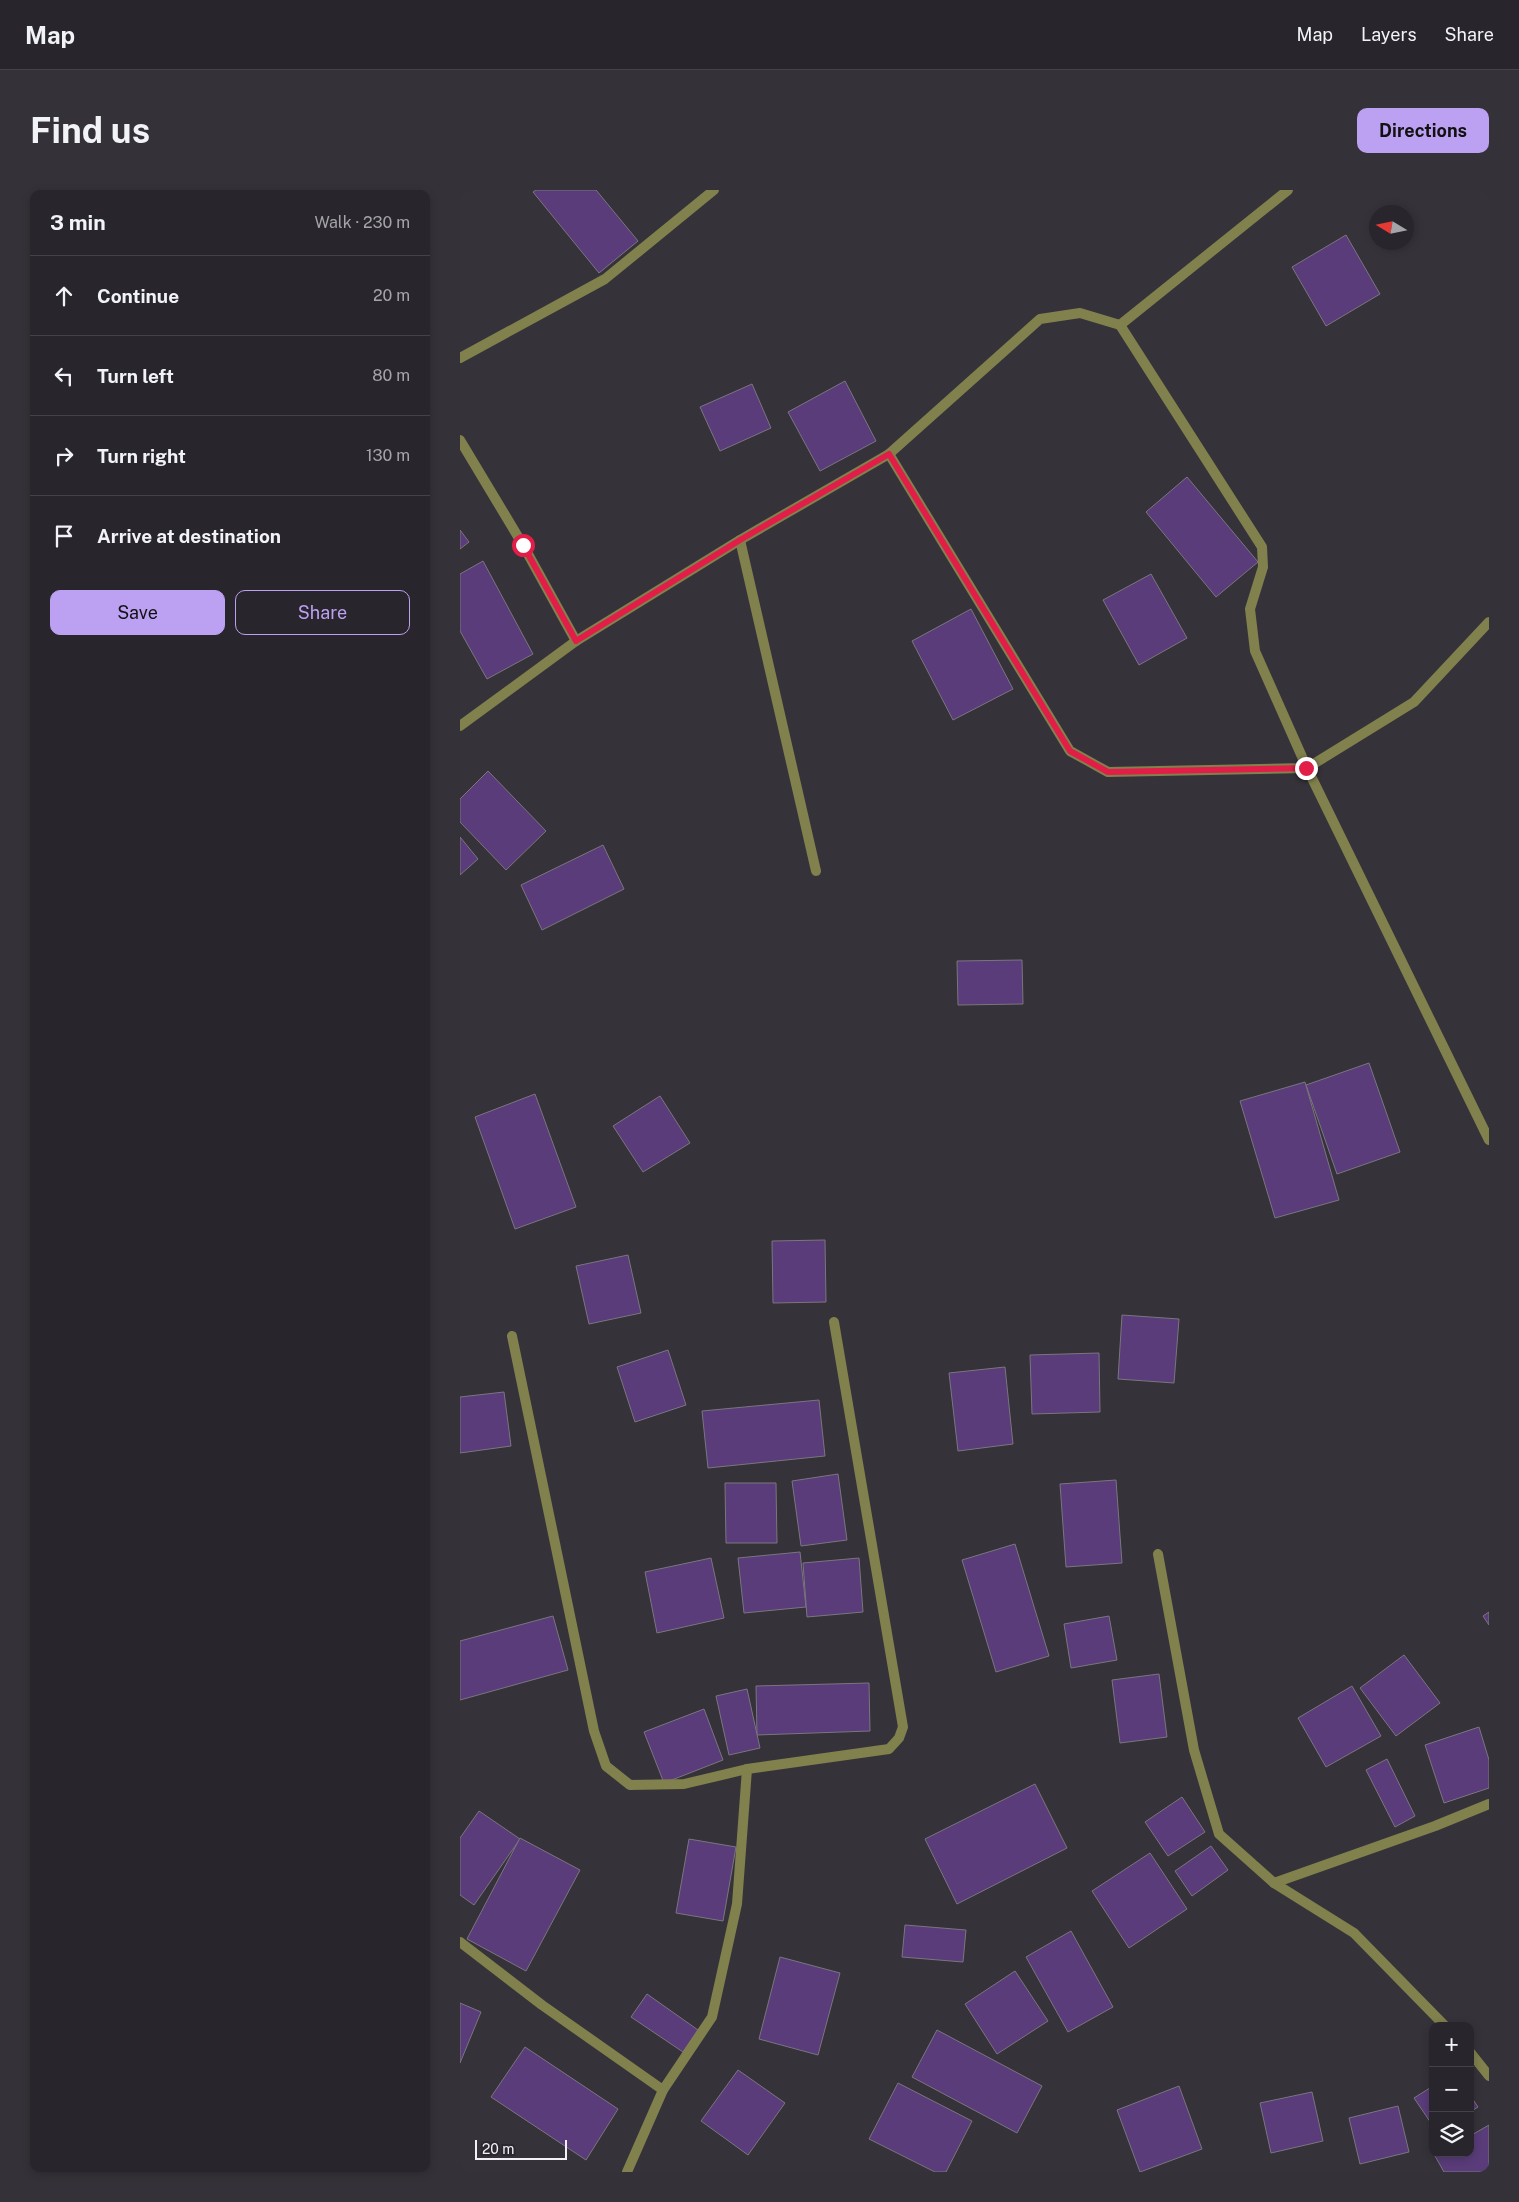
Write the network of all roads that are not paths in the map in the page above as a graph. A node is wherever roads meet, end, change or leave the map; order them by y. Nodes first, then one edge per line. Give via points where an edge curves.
1 (714, 190) edge
2 (1288, 190) edge
3 (1120, 325) junction
4 (460, 358) edge
5 (460, 440) edge
6 (889, 454) junction
7 (740, 540) junction
8 (1489, 622) edge
9 (576, 641) junction
10 (460, 726) edge
11 (1306, 768) junction
12 (816, 871) dead end
13 (1489, 1140) edge
14 (834, 1322) dead end
15 (512, 1336) dead end
16 (1158, 1554) dead end
17 (747, 1770) junction
18 (1489, 1804) edge
19 (1274, 1883) junction
20 (460, 1942) edge
21 (1441, 2022) edge
22 (1474, 2057) edge
23 (1489, 2076) edge
24 (663, 2090) junction
25 (626, 2172) edge

1 - 4 street via 604,279
2 - 3 street
3 - 6 street via 1080,312 1040,319
3 - 11 street via 1262,547 1264,567 1250,609 1255,652
5 - 9 street
6 - 7 street
6 - 11 street via 1070,751 1108,772
7 - 9 street
7 - 12 street
8 - 11 street via 1414,702
9 - 10 street
11 - 13 street
14 - 17 street via 902,1727 889,1749
15 - 17 street via 594,1731 606,1766 630,1785 684,1784
16 - 19 street via 1194,1750 1219,1834
17 - 24 street via 737,1904 712,2017
18 - 19 street
19 - 21 street via 1354,1934
20 - 24 street via 542,2005
22 - 23 street
24 - 25 street

